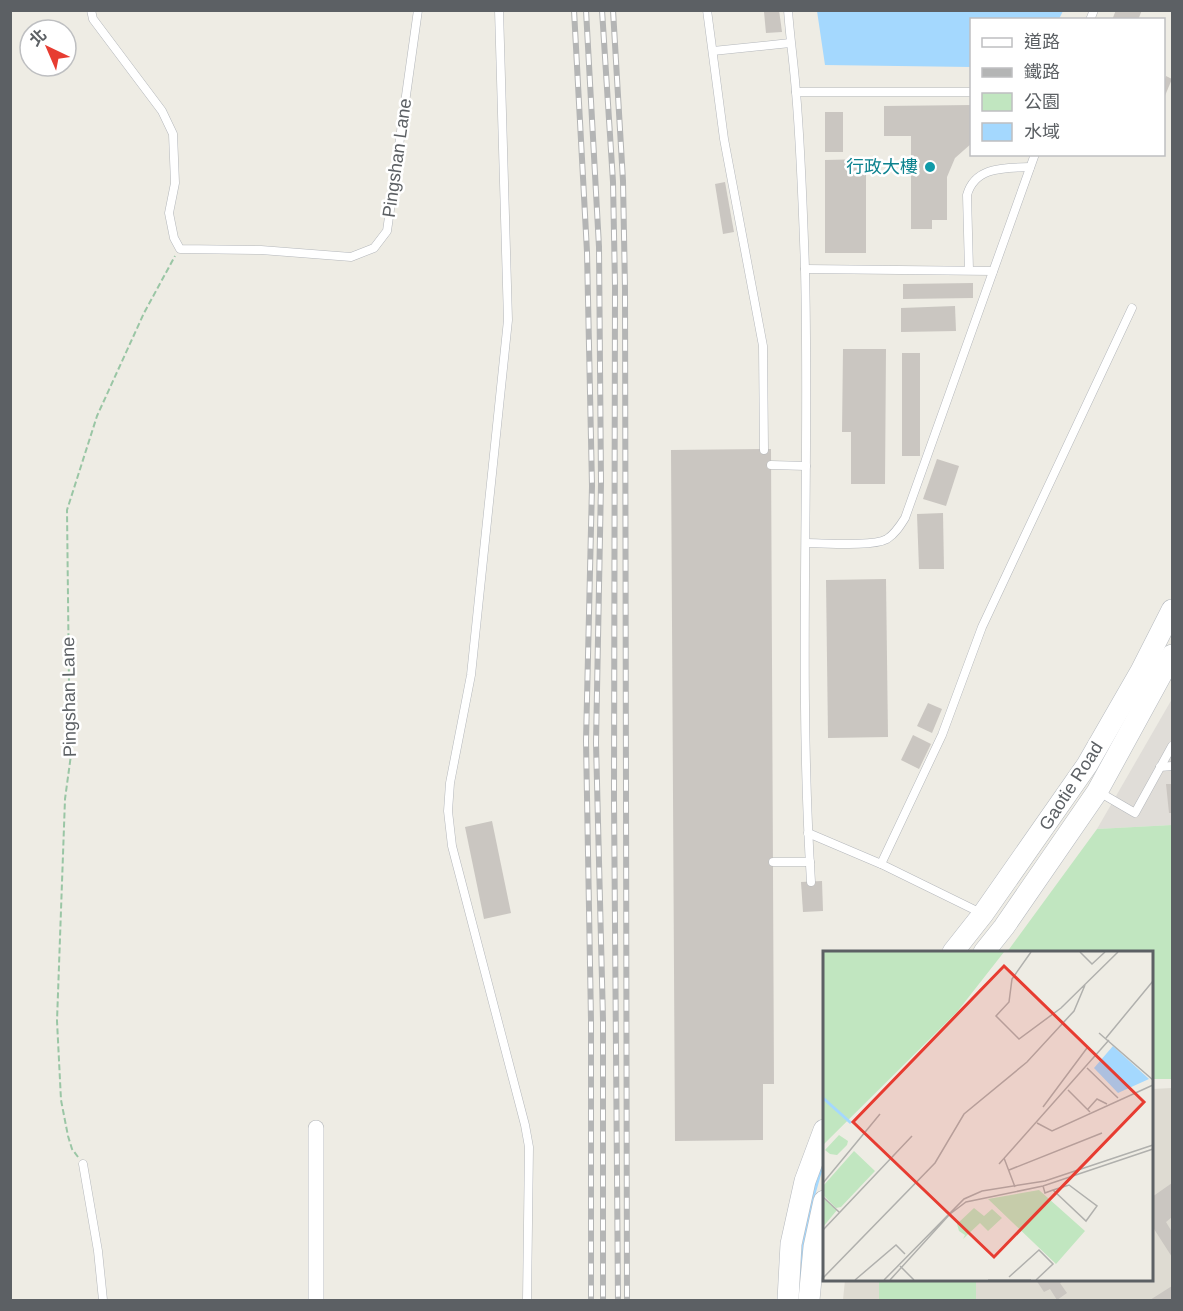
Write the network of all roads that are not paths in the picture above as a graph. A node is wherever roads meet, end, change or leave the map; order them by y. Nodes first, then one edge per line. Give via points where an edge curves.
1 (91, 10) edge
2 (418, 10) edge
3 (499, 10) edge
4 (707, 10) edge
5 (788, 10) edge
6 (790, 43) junction
7 (713, 51) junction
8 (796, 92) junction
9 (970, 92) edge
10 (1034, 156) edge
11 (1030, 167) junction
12 (805, 269) junction
13 (969, 270) junction
14 (993, 271) junction
15 (1132, 308) dead end
16 (764, 450) dead end
17 (771, 465) dead end
18 (806, 466) junction
19 (806, 543) junction
20 (1173, 610) edge
21 (1173, 655) edge
22 (1173, 746) edge
23 (1173, 766) edge
24 (1160, 767) junction
25 (1077, 779) junction
26 (1097, 792) junction
27 (808, 833) junction
28 (773, 862) dead end
29 (810, 862) junction
30 (881, 864) junction
31 (811, 882) dead end
32 (983, 914) junction
33 (954, 951) edge
34 (985, 951) edge
35 (316, 1128) dead end
36 (823, 1135) edge
37 (83, 1164) road end
38 (823, 1209) edge
39 (104, 1300) edge
40 (315, 1300) edge
41 (527, 1300) edge
42 (788, 1300) edge
43 (809, 1300) edge

1 - 2 lane, Pingshan Lane via 93,19 162,111 173,134 175,183 170,213 180,249 351,257 374,248 387,231
3 - 41 lane via 508,320 471,675 448,811 452,846 529,1147
4 - 7 lane
5 - 6 lane
6 - 7 lane
6 - 8 lane
7 - 16 lane via 724,139 763,346
8 - 9 lane
8 - 12 lane
10 - 11 lane
11 - 13 lane via 987,171 969,187
11 - 14 lane
12 - 13 lane
12 - 18 lane
13 - 14 lane
14 - 19 lane via 911,504 896,532 872,543
15 - 30 lane via 982,627 942,735
17 - 18 lane
18 - 19 lane
19 - 27 lane via 804,704
20 - 25 street, Gaotie Road
21 - 26 street, Gaotie Road
22 - 24 lane
23 - 24 lane
24 - 26 lane via 1135,813
25 - 26 street
25 - 32 street, Gaotie Road
26 - 34 street, Gaotie Road
27 - 29 lane
27 - 30 lane
28 - 29 lane
29 - 31 lane
30 - 32 lane
32 - 33 street, Gaotie Road
35 - 40 street
36 - 42 street via 805,1181 791,1244
37 - 39 lane
38 - 43 street via 814,1247

